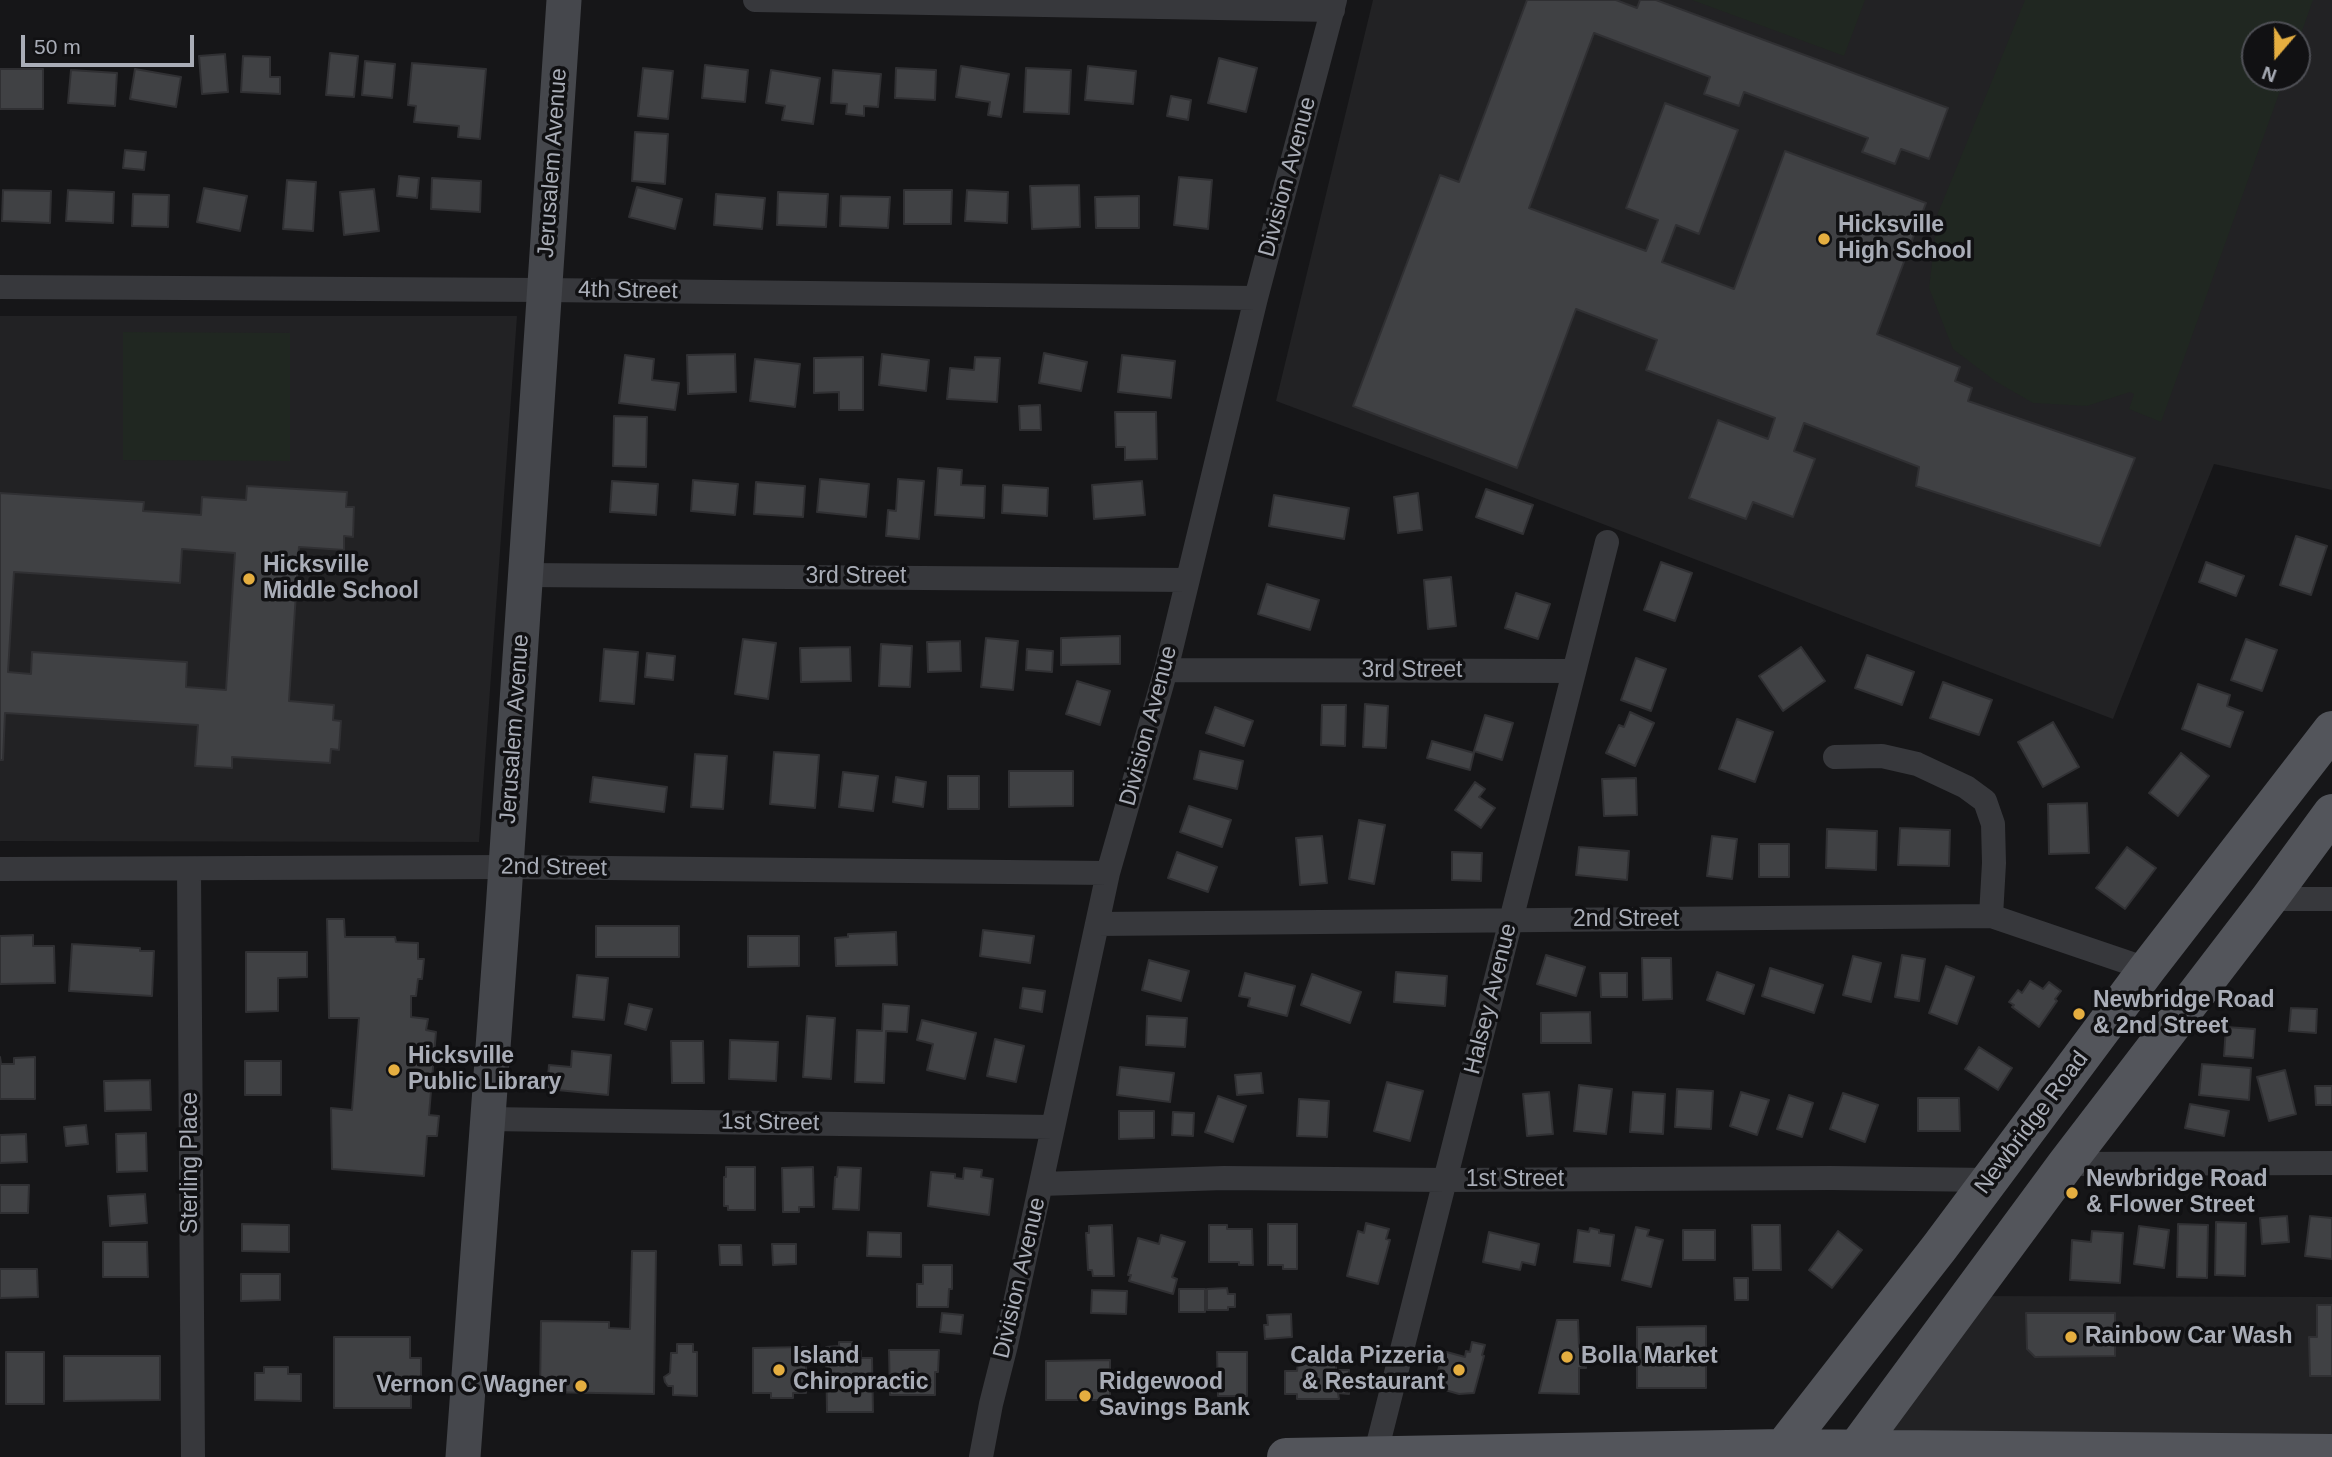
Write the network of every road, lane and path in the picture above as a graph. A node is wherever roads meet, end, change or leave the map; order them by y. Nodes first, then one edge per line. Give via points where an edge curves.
1 (564, 0) edge
2 (755, 0) edge
3 (1334, 5) edge
4 (0, 287) edge
5 (544, 290) junction
6 (1256, 298) junction
7 (1607, 542) dead end
8 (525, 575) junction
9 (1187, 580) junction
10 (1166, 670) junction
11 (1573, 671) junction
12 (2332, 730) edge
13 (1835, 757) dead end
14 (2332, 813) edge
15 (506, 867) junction
16 (0, 869) edge
17 (189, 870) junction
18 (1108, 873) junction
19 (2269, 899) junction
20 (2332, 899) edge
21 (1991, 916) junction
22 (1510, 921) junction
23 (1097, 924) junction
24 (2147, 969) junction
25 (487, 1119) junction
26 (1053, 1127) junction
27 (2332, 1163) edge
28 (2066, 1164) junction
29 (1990, 1180) junction
30 (1446, 1181) junction
31 (1041, 1184) junction
32 (1780, 1453) edge
33 (1854, 1453) edge
34 (2332, 1454) edge
35 (1375, 1456) edge
36 (193, 1457) edge
37 (463, 1457) edge
38 (981, 1457) edge
39 (1286, 1457) edge

1 - 5 main road, Jerusalem Avenue
2 - 3 street
3 - 6 street, Division Avenue
4 - 5 street, 4th Street
5 - 6 street, 4th Street
5 - 8 main road, Jerusalem Avenue
6 - 9 street, Division Avenue
7 - 11 street, Halsey Avenue
8 - 9 street, 3rd Street
8 - 15 main road, Jerusalem Avenue
9 - 10 street, Division Avenue
10 - 11 street, 3rd Street
10 - 18 street, Division Avenue
11 - 22 street, Halsey Avenue
12 - 24 main road, Newbridge Road
13 - 21 street via 1882,756 1917,764 1966,787 1984,801 1993,824
14 - 19 main road
15 - 17 street, 2nd Street
15 - 18 street, 2nd Street
15 - 25 main road, Jerusalem Avenue
16 - 17 street, 2nd Street
17 - 36 street, Sterling Place
18 - 23 street, Division Avenue
19 - 20 street
19 - 28 main road
21 - 22 street, 2nd Street
21 - 24 street, 2nd Street
22 - 23 street, 2nd Street
22 - 30 street, Halsey Avenue
23 - 26 street, Division Avenue
24 - 29 main road, Newbridge Road
25 - 26 street, 1st Street
25 - 37 main road, Jerusalem Avenue
26 - 31 street, Division Avenue
27 - 28 street
28 - 33 main road
29 - 30 street, 1st Street
29 - 32 main road, Newbridge Road
30 - 31 street, 1st Street via 1224,1178
30 - 35 street, Halsey Avenue
31 - 38 street, Division Avenue
32 - 33 main road
32 - 35 main road
33 - 34 main road
35 - 39 main road

